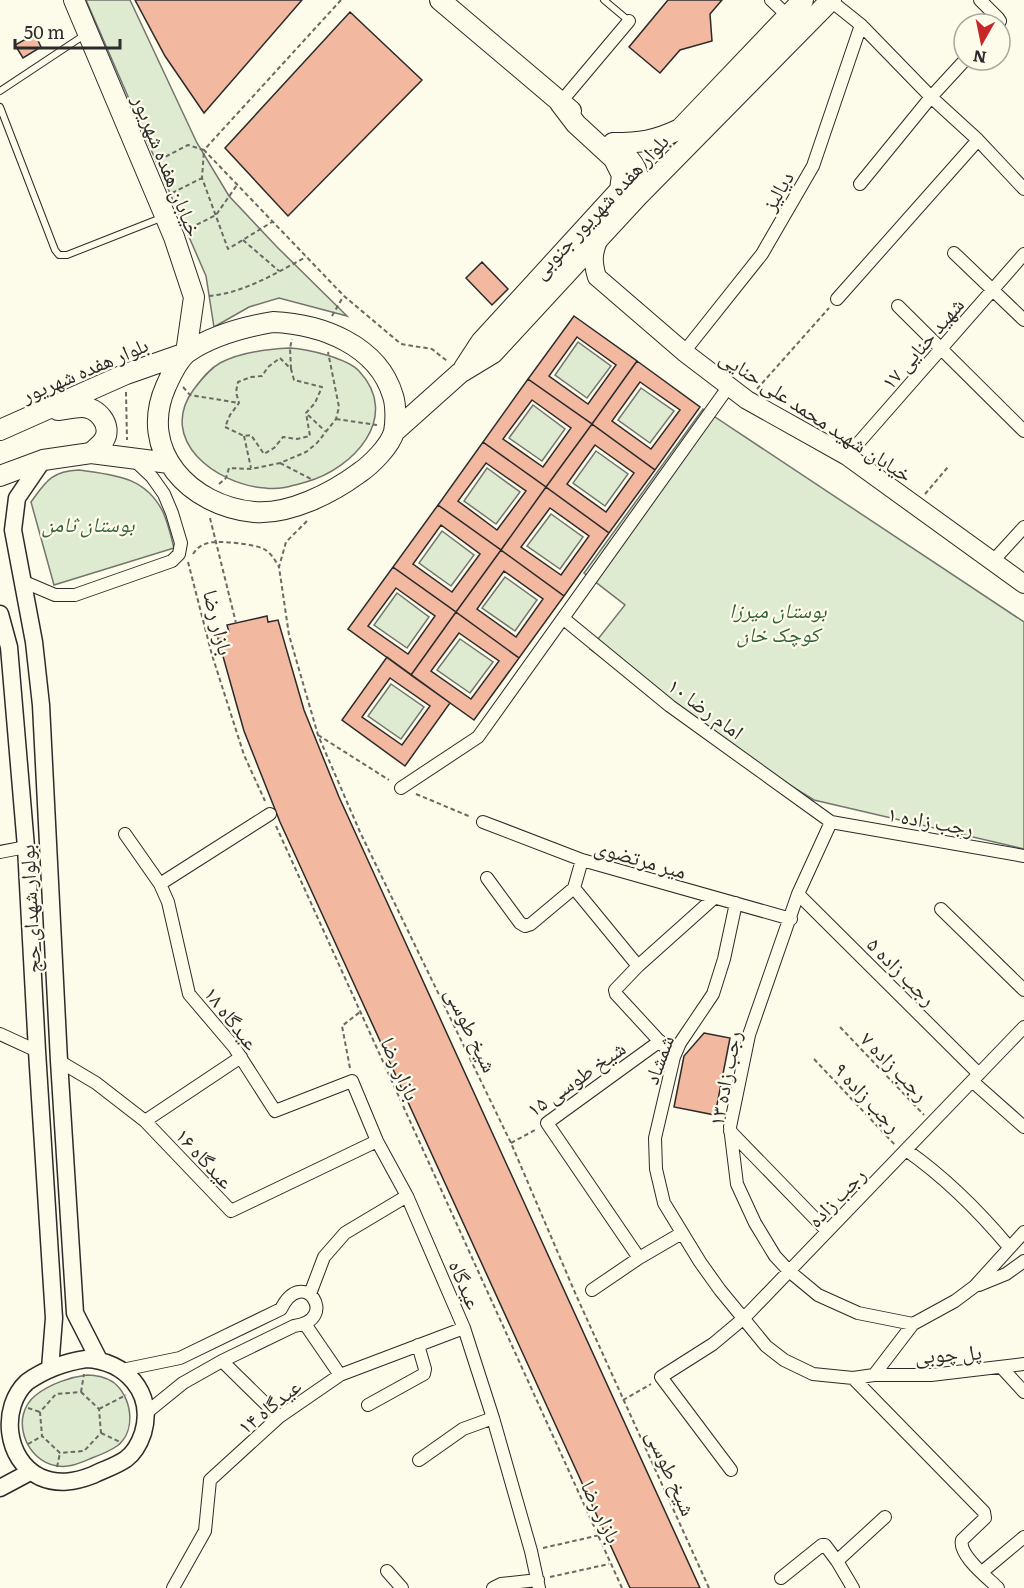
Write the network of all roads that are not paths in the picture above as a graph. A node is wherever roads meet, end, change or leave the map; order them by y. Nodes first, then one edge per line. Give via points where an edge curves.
1 (74, 0) edge
2 (440, 0) edge
3 (604, 0) edge
4 (771, 0) edge
5 (803, 0) edge
6 (831, 0) edge
7 (980, 0) edge
8 (992, 12) edge
9 (788, 16) junction
10 (629, 21) joint
11 (861, 25) junction
12 (89, 32) junction
13 (954, 72) edge
14 (0, 92) edge
15 (931, 97) junction
16 (561, 103) junction
17 (0, 107) edge
18 (978, 140) junction
19 (613, 143) junction
20 (860, 184) dead end
21 (1024, 189) edge
22 (638, 196) junction
23 (161, 208) junction
24 (600, 237) junction
25 (954, 253) dead end
26 (1024, 254) edge
27 (993, 290) junction
28 (837, 299) road end
29 (898, 306) dead end
30 (1024, 320) edge
31 (941, 349) junction
32 (684, 352) junction
33 (186, 353) junction
34 (460, 373) junction
35 (729, 386) junction
36 (39, 413) junction
37 (0, 430) edge
38 (1024, 430) edge
39 (394, 432) junction
40 (91, 453) junction
41 (847, 456) junction
42 (130, 458) junction
43 (43, 460) junction
44 (169, 463) junction
45 (0, 476) edge
46 (7, 525) edge
47 (1024, 527) edge
48 (993, 561) junction
49 (22, 581) junction
50 (1024, 584) edge
51 (0, 614) edge
52 (564, 619) junction
53 (401, 788) dead end
54 (270, 814) road end
55 (483, 822) dead end
56 (831, 822) junction
57 (125, 834) dead end
58 (27, 847) junction
59 (0, 852) edge
60 (1024, 856) edge
61 (582, 860) junction
62 (487, 878) dead end
63 (160, 884) junction
64 (574, 888) junction
65 (798, 894) junction
66 (714, 898) junction
67 (736, 903) junction
68 (941, 909) dead end
69 (791, 919) junction
70 (638, 966) junction
71 (1024, 990) edge
72 (1024, 1027) edge
73 (0, 1034) edge
74 (660, 1041) junction
75 (37, 1051) junction
76 (241, 1057) junction
77 (674, 1057) junction
78 (58, 1061) junction
79 (976, 1078) junction
80 (352, 1081) joint
81 (146, 1121) junction
82 (1024, 1127) edge
83 (730, 1131) junction
84 (377, 1141) junction
85 (904, 1152) junction
86 (407, 1196) junction
87 (827, 1232) junction
88 (1024, 1232) edge
89 (682, 1233) junction
90 (1009, 1247) junction
91 (639, 1258) junction
92 (1024, 1261) edge
93 (789, 1271) junction
94 (975, 1286) junction
95 (592, 1290) dead end
96 (310, 1294) junction
97 (744, 1318) junction
98 (305, 1324) junction
99 (913, 1324) junction
100 (464, 1328) junction
101 (418, 1345) junction
102 (99, 1360) junction
103 (222, 1361) junction
104 (1024, 1364) edge
105 (1002, 1368) junction
106 (50, 1369) junction
107 (122, 1370) junction
108 (340, 1375) junction
109 (874, 1375) junction
110 (853, 1378) junction
111 (1024, 1392) edge
112 (368, 1405) dead end
113 (146, 1413) junction
114 (279, 1417) junction
115 (493, 1418) junction
116 (3, 1430) edge
117 (419, 1460) dead end
118 (731, 1470) dead end
119 (30, 1472) junction
120 (0, 1488) edge
121 (885, 1517) dead end
122 (1024, 1538) edge
123 (837, 1561) junction
124 (387, 1571) dead end
125 (982, 1572) junction
126 (782, 1578) dead end
127 (539, 1584) edge
128 (173, 1588) edge
129 (402, 1588) edge
130 (493, 1588) edge
131 (853, 1588) edge
132 (998, 1588) edge

1 - 12 main road, خیابان هفده شهریور
2 - 16 main road
3 - 10 lane
4 - 9 street
5 - 9 main road, بلوار هفده شهریور جنوبی
6 - 11 street
6 - 22 main road, بلوار هفده شهریور جنوبی
7 - 8 street
9 - 19 main road, بلوار هفده شهریور جنوبی via 680,129 641,143
10 - 16 street
11 - 15 street
11 - 32 street, دیالیز via 813,166 762,254
12 - 14 lane
12 - 23 main road, خیابان هفده شهریور
13 - 15 street
15 - 18 street
15 - 20 street
16 - 19 main road
16 - 34 main road via 576,124 614,159 622,174 620,190 481,342
17 - 23 lane via 59,255 67,255
18 - 21 street
18 - 28 street
19 - 22 main road via 640,177
22 - 24 main road, بلوار هفده شهریور جنوبی
23 - 33 main road, خیابان هفده شهریور via 194,297
24 - 32 main road, خیابان شهید محمد علی حنایی via 592,254 597,277
24 - 34 main road, بلوار هفده شهریور جنوبی via 493,354
25 - 27 street
26 - 27 street, شهید حنایی ۱۷
27 - 30 street
27 - 31 street, شهید حنایی ۱۷
29 - 31 street
31 - 38 street
31 - 41 street, شهید حنایی ۱۷
32 - 35 main road, خیابان شهید محمد علی حنایی
33 - 36 main road, بلوار هفده شهریور via 126,374
33 - 39 main road, بلوار هفده شهریور via 247,326 296,323 323,330 355,345 380,369 394,401
33 - 44 main road via 160,399 156,423
34 - 39 main road, بلوار هفده شهریور جنوبی
35 - 41 main road, خیابان شهید محمد علی حنایی
35 - 52 street
36 - 37 main road, بلوار هفده شهریور
36 - 40 main road via 80,407 97,412 106,431 105,439
39 - 44 main road, بلوار هفده شهریور جنوبی via 363,471 338,488 280,509 256,512 231,507 183,482
40 - 42 main road
40 - 43 main road
41 - 48 main road, خیابان شهید محمد علی حنایی
42 - 44 main road
42 - 49 street via 164,494 181,543 179,554 172,561 75,595 55,596
43 - 45 main road
43 - 46 street, بولوار شهدای حج via 17,498
46 - 49 street, بولوار شهدای حج
47 - 48 street
48 - 50 main road, خیابان شهید محمد علی حنایی
49 - 78 street, بولوار شهدای حج via 41,705
51 - 58 street, بولوار شهدای حج via 9,647
52 - 53 street via 478,737
52 - 56 street, امام رضا ۱۰ via 670,706
54 - 63 street
55 - 61 street, میر مرتضوی
56 - 60 street, رجب زاده ۱
56 - 65 street, رجب زاده ۱۳
57 - 63 street, عیدگاه ۱۸
58 - 59 street
58 - 75 street, بولوار شهدای حج
61 - 64 street
61 - 66 street, میر مرتضوی
62 - 64 street via 525,926
63 - 76 street, عیدگاه ۱۸ via 168,902 189,994
64 - 70 street
65 - 69 street, رجب زاده ۱۳
65 - 79 street, رجب زاده ۵
66 - 67 street, میر مرتضوی
66 - 70 street
67 - 69 street, میر مرتضوی
67 - 77 street, شمشاد via 713,994
68 - 71 street
69 - 83 street, رجب زاده ۱۳ via 749,1035
70 - 74 street via 617,987 616,994
72 - 79 street, رجب زاده
73 - 75 street
74 - 77 street
74 - 91 street, ۱۵ شیخ طوسی via 547,1123
75 - 106 street, بولوار شهدای حج via 54,1318
76 - 80 street, عیدگاه ۱۸ via 275,1111
76 - 81 street, عیدگاه ۱۶
77 - 89 street, شمشاد via 655,1138 664,1203
78 - 81 street via 96,1083
78 - 102 street, بولوار شهدای حج via 75,1313
79 - 82 street, رجب زاده ۵
79 - 85 street, رجب زاده
80 - 84 street, عیدگاه
81 - 84 street, عیدگاه ۱۶ via 231,1211
83 - 87 street
83 - 93 street, رجب زاده ۱۳ via 737,1184 755,1223
84 - 86 street, عیدگاه
85 - 87 street, رجب زاده
85 - 90 street via 932,1168 978,1209
86 - 96 street via 345,1233 324,1257
86 - 100 street, عیدگاه
87 - 93 street, رجب زاده
88 - 90 street
89 - 91 street
89 - 97 street, شمشاد
90 - 94 street
91 - 95 street
92 - 94 street via 1006,1274
93 - 97 street, رجب زاده
93 - 99 street, رجب زاده ۱۳ via 818,1295 858,1313
94 - 99 street
96 - 98 street via 317,1310
96 - 107 street via 293,1293 281,1310 180,1358
97 - 110 street, پل چوبی via 766,1346 784,1360 813,1374
97 - 118 street, رجب زاده via 713,1344 661,1377
98 - 103 street
98 - 108 street
99 - 109 street
100 - 101 street, عیدگاه ۱۴
100 - 115 street, عیدگاه
101 - 108 street, عیدگاه ۱۴
101 - 112 street via 425,1372
102 - 106 street via 73,1361
102 - 107 street
103 - 113 street via 183,1383
103 - 114 street
104 - 105 street, پل چوبی
105 - 109 street, پل چوبی via 931,1375
105 - 111 street
106 - 116 street via 26,1382 17,1392
107 - 113 street via 139,1389
108 - 114 street, عیدگاه ۱۴
109 - 110 street, پل چوبی
110 - 125 street via 984,1512 985,1518 961,1544
113 - 119 street via 143,1432 126,1459 67,1482
114 - 128 street, عیدگاه ۱۴ via 210,1480 205,1531
115 - 117 street via 463,1429
115 - 127 street, عیدگاه
116 - 119 street via 14,1453
119 - 120 street
121 - 123 street
122 - 125 street
123 - 126 street via 822,1545
123 - 131 street
124 - 129 street
125 - 132 street
127 - 130 street via 501,1584

